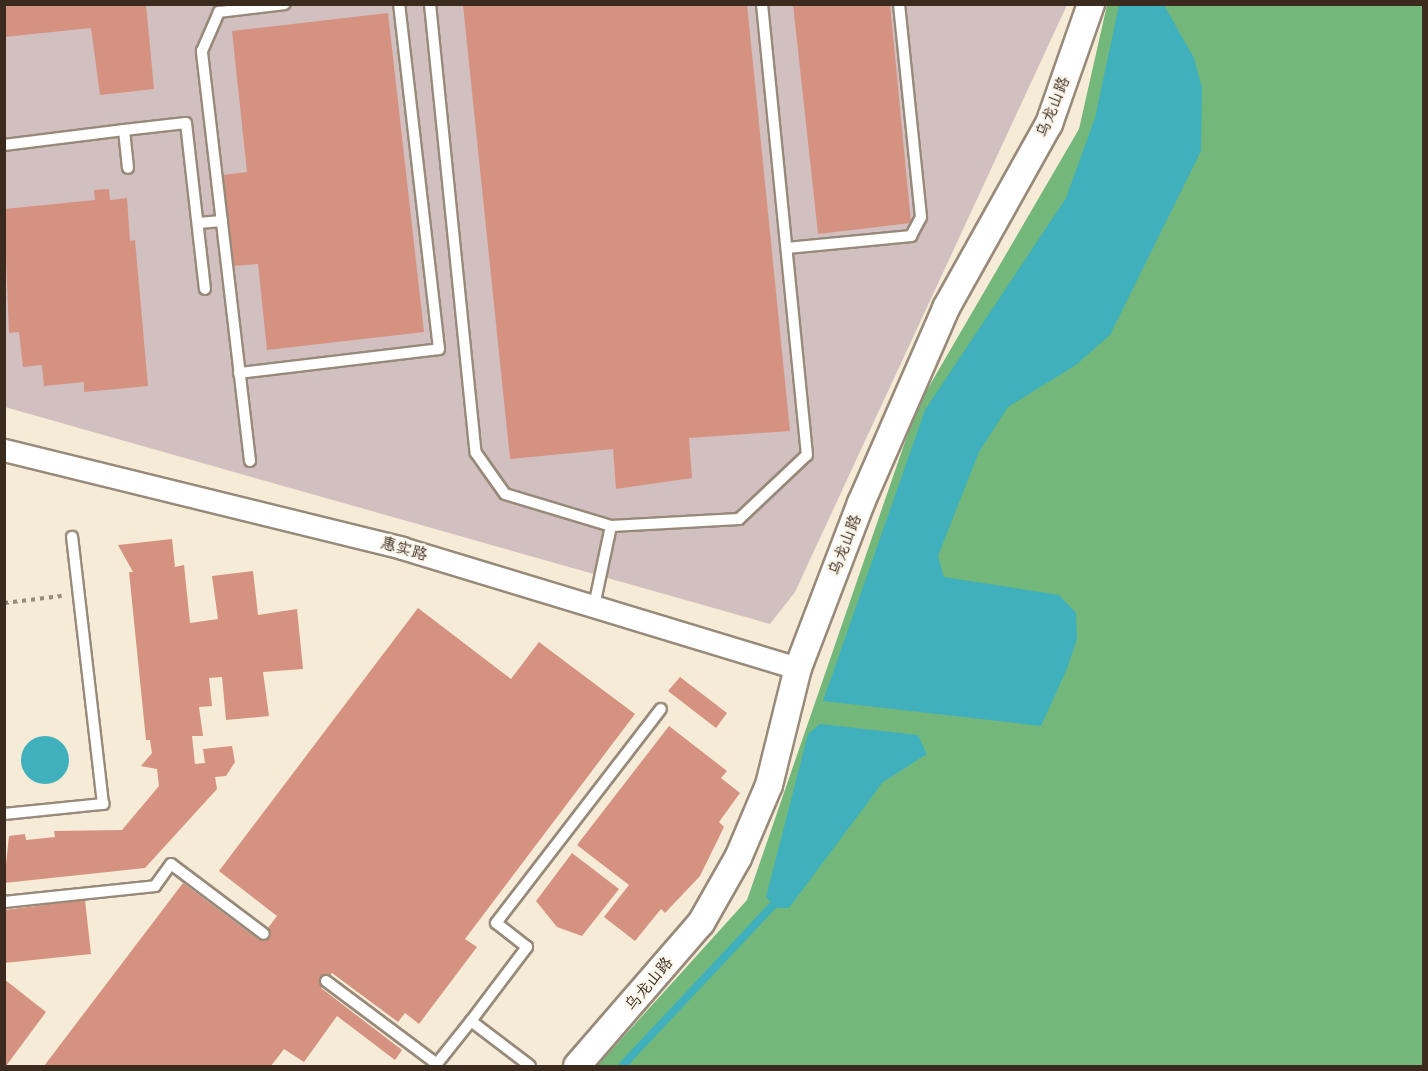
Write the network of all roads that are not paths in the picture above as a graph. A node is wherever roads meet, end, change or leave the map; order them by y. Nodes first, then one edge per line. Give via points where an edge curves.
1 (285, 4) edge
2 (399, 4) edge
3 (430, 4) edge
4 (762, 4) edge
5 (898, 4) edge
6 (1091, 4) edge
7 (124, 130) junction
8 (4, 145) edge
9 (128, 168) dead end
10 (222, 220) junction
11 (198, 223) junction
12 (787, 248) junction
13 (205, 289) dead end
14 (239, 373) junction
15 (4, 450) edge
16 (250, 461) dead end
17 (611, 526) junction
18 (72, 537) dead end
19 (594, 606) junction
20 (798, 668) junction
21 (662, 709) dead end
22 (4, 814) edge
23 (4, 902) edge
24 (264, 934) dead end
25 (326, 981) dead end
26 (471, 1021) junction
27 (436, 1066) edge
28 (530, 1066) edge
29 (577, 1066) edge

1 - 10 lane via 219,12 202,51
2 - 14 lane via 439,349
3 - 17 lane via 476,453 505,494
4 - 12 lane
5 - 12 lane via 921,217 912,236
6 - 20 street, 乌龙山路 via 1049,124 941,319 861,502
7 - 8 lane
7 - 9 lane
7 - 11 lane via 186,123
10 - 11 lane
10 - 14 lane
11 - 13 lane
12 - 17 lane via 807,455 739,519
14 - 16 lane
15 - 19 street, 惠实路 via 402,548
17 - 19 lane
18 - 22 lane via 104,804
19 - 20 street, 惠实路
20 - 29 street, 乌龙山路 via 769,784 738,858 701,923
21 - 26 lane via 496,923 528,947
23 - 24 lane via 155,886 171,864
25 - 27 lane
26 - 27 lane
26 - 28 lane

